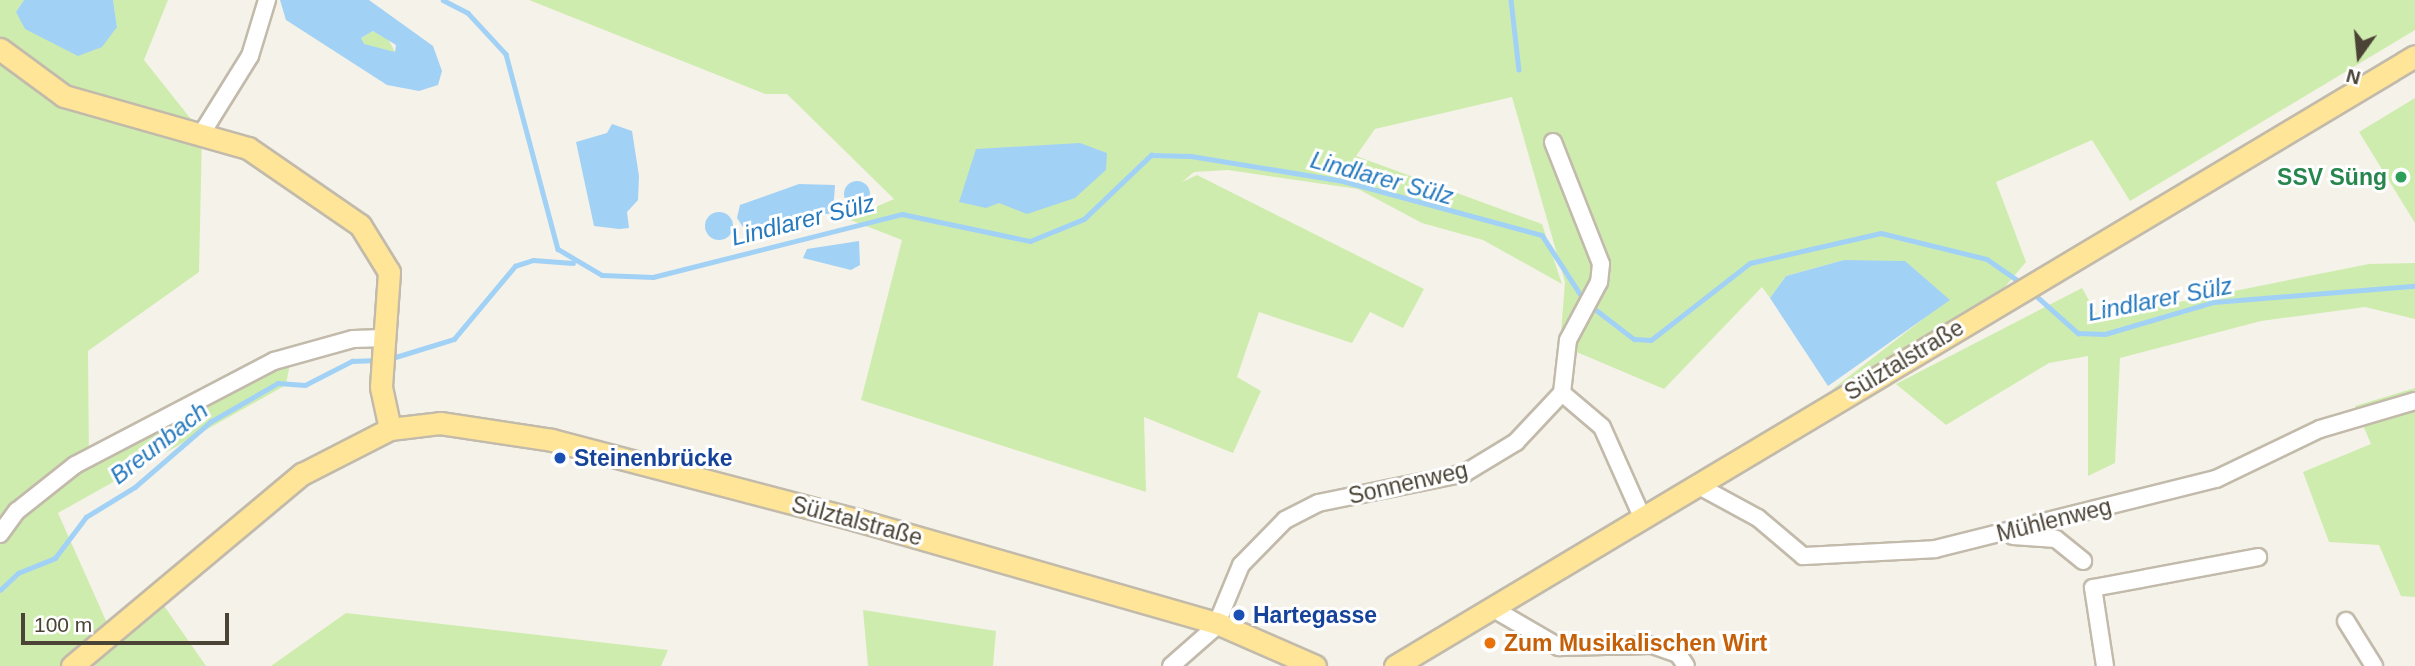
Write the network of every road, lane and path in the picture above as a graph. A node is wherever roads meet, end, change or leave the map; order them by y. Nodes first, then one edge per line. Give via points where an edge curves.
1 (267, 0) edge
2 (0, 49) edge
3 (2415, 56) edge
4 (202, 133) junction
5 (1553, 142) dead end
6 (383, 353) junction
7 (1562, 393) junction
8 (2415, 401) edge
9 (390, 429) junction
10 (1699, 486) junction
11 (1643, 519) junction
12 (2001, 533) junction
13 (0, 534) edge
14 (2258, 556) dead end
15 (2082, 561) dead end
16 (1492, 608) junction
17 (2346, 621) dead end
18 (1218, 623) junction
19 (72, 666) edge
20 (1171, 666) edge
21 (1315, 666) edge
22 (1395, 666) edge
23 (1686, 666) edge
24 (2105, 666) edge
25 (2374, 666) edge

1 - 4 street via 250,56
2 - 4 main road via 64,96
3 - 10 main road, Sülztalstraße
4 - 6 main road via 290,171 360,225 389,272
5 - 7 street via 1601,264 1592,295 1577,318
6 - 9 main road
6 - 13 street via 353,339 274,361 75,465 17,511
7 - 11 street via 1602,427
7 - 18 street, Sonnenweg via 1516,442 1465,473 1318,503 1285,520 1241,565
8 - 12 street, Mühlenweg via 2320,429 2216,479
9 - 18 main road, Sülztalstraße via 440,423 539,437
9 - 19 main road via 302,474
10 - 11 main road, Sülztalstraße
10 - 12 street, Mühlenweg via 1758,518 1803,556 1935,549
11 - 16 main road, Sülztalstraße
12 - 15 street via 2056,540
14 - 24 street via 2093,588
16 - 22 main road, Sülztalstraße
16 - 23 street via 1559,647 1652,645 1678,654
17 - 25 street
18 - 20 street
18 - 21 main road, Sülztalstraße

